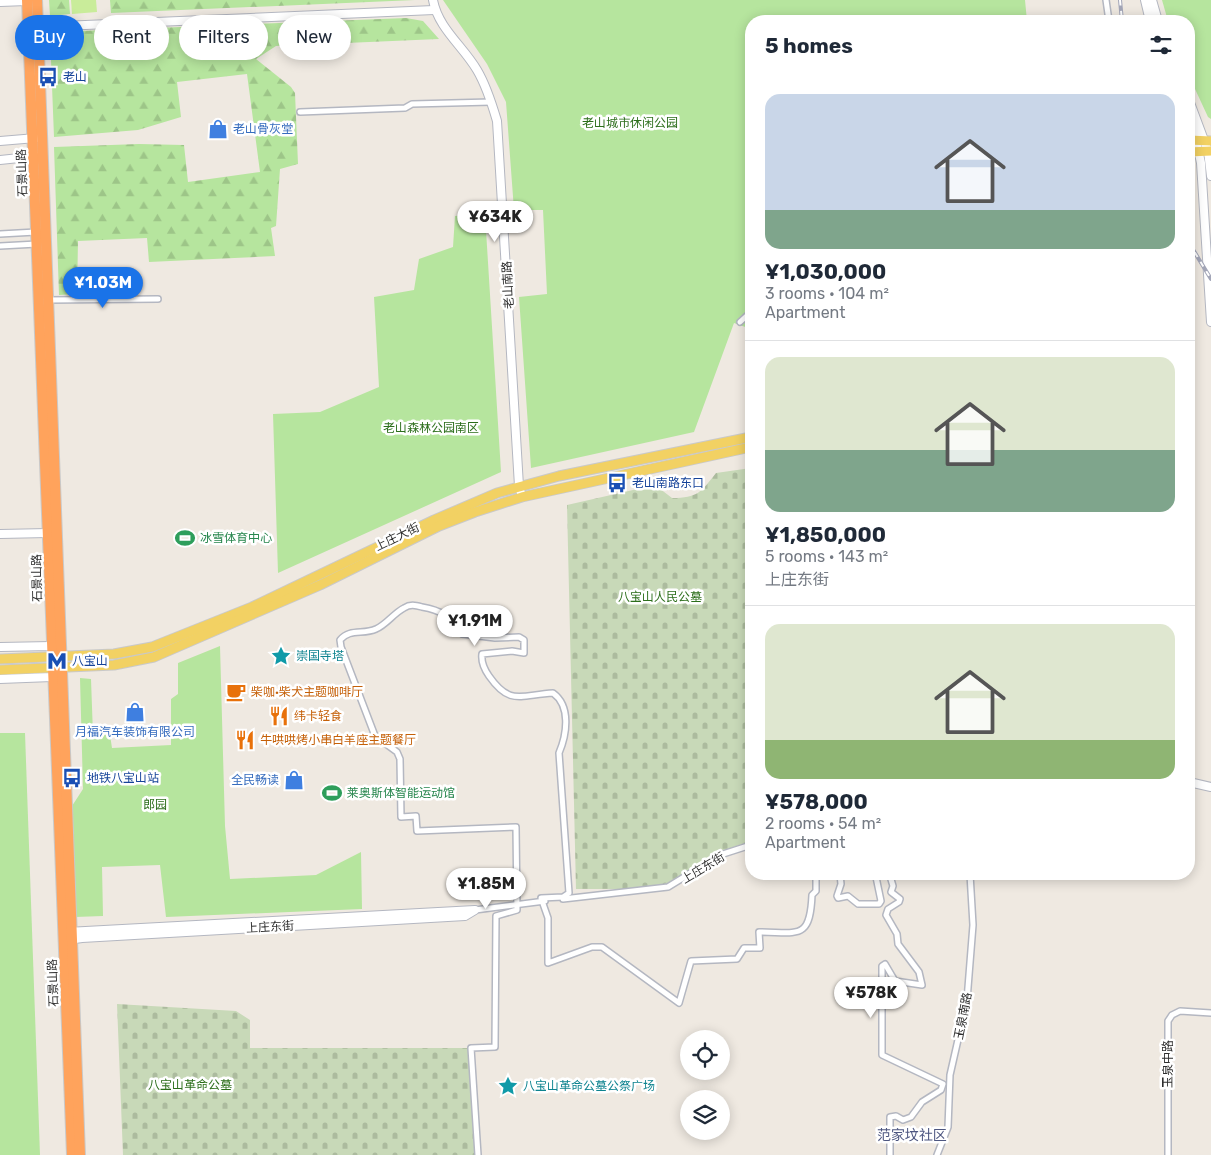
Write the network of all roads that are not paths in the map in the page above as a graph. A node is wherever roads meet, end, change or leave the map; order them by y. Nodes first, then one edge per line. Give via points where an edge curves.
1 (27, 0) edge
2 (37, 0) edge
3 (433, 0) edge
4 (1106, 0) edge
5 (1145, 0) edge
6 (1152, 0) edge
7 (0, 2) edge
8 (434, 10) junction
9 (38, 15) edge
10 (1108, 15) edge
11 (1149, 15) edge
12 (1156, 15) edge
13 (84, 25) edge
14 (38, 60) edge
15 (492, 102) junction
16 (300, 112) dead end
17 (1195, 122) edge
18 (38, 138) junction
19 (0, 141) edge
20 (1200, 141) edge
21 (1206, 151) edge
22 (39, 156) junction
23 (0, 160) edge
24 (1211, 176) edge
25 (37, 232) junction
26 (0, 234) edge
27 (37, 244) junction
28 (0, 246) edge
29 (158, 299) dead end
30 (49, 300) junction
31 (745, 317) edge
32 (740, 322) dead end
33 (1211, 322) edge
34 (745, 438) edge
35 (745, 449) edge
36 (519, 486) junction
37 (522, 498) junction
38 (48, 533) junction
39 (0, 534) edge
40 (51, 646) junction
41 (0, 648) edge
42 (51, 657) junction
43 (62, 657) junction
44 (0, 659) edge
45 (0, 670) edge
46 (55, 671) junction
47 (0, 679) edge
48 (1195, 783) edge
49 (1209, 786) edge
50 (745, 847) edge
51 (816, 880) edge
52 (841, 880) edge
53 (876, 880) edge
54 (891, 880) edge
55 (970, 880) edge
56 (475, 910) joint
57 (68, 936) junction
58 (1211, 1013) edge
59 (72, 1155) edge
60 (80, 1155) edge
61 (478, 1155) edge
62 (890, 1155) edge
63 (937, 1155) edge
64 (1168, 1155) edge

1 - 7 main road
1 - 18 highway, 石景山路
2 - 9 highway, 石景山路
3 - 8 main road, 老山南路
4 - 10 street
5 - 11 main road
6 - 12 main road
8 - 13 main road
8 - 15 main road, 老山南路 via 476,69
14 - 18 highway, 石景山路
15 - 16 street
15 - 36 main road, 老山南路 via 501,149
17 - 20 main road
18 - 19 main road
18 - 22 highway, 石景山路
20 - 21 main road
21 - 24 main road
21 - 33 main road
22 - 23 main road
22 - 25 highway, 石景山路
22 - 30 highway, 石景山路
25 - 26 street
25 - 27 highway, 石景山路
27 - 28 street
27 - 38 highway, 石景山路
29 - 30 street
30 - 43 highway, 石景山路
31 - 32 street
34 - 36 main road, 上庄大街
35 - 37 main road, 上庄大街
36 - 37 main road, 老山南路
36 - 43 main road, 上庄大街 via 434,520 172,640 122,653
37 - 46 main road, 上庄大街 via 446,524 175,650 132,662
38 - 39 main road
38 - 40 highway, 石景山路
40 - 41 main road
40 - 42 highway, 石景山路
40 - 43 main road
42 - 43 main road, 上庄大街
42 - 44 main road, 上庄大街
42 - 46 highway, 石景山路
43 - 46 highway, 石景山路
45 - 46 main road, 上庄大街
46 - 47 main road
46 - 57 highway, 石景山路
48 - 49 main road
50 - 56 street, 上庄东街 via 720,855 668,887
51 - 61 street via 811,916 805,928 799,932 759,932 760,948 744,948 737,959 691,961 679,1003 602,947 592,947 548,963 548,918 541,898 563,897 569,893 559,753 566,735 564,712 558,697 552,693 504,694 486,672 481,658 482,654 512,651 524,654 524,640 519,637 462,634 457,624 441,610 412,605 376,629 348,632 343,636 341,647 375,736 397,752 400,759 401,817 416,816 417,831 516,827 517,910 496,916 495,1048 471,1048
52 - 53 street via 838,898 848,896 858,904 881,901
54 - 62 street via 891,892 900,899 888,909 888,922 897,934 898,944 919,972 922,985 895,981 885,964 882,966 882,1055 943,1084 941,1090 922,1102 911,1117 903,1120 890,1117
55 - 63 street, 玉泉南路 via 973,925 967,1000 950,1075 948,1127
56 - 57 main road, 上庄东街 via 466,916 82,938
57 - 59 highway, 石景山路
57 - 60 highway, 石景山路
58 - 64 street, 玉泉中路 via 1180,1012 1172,1014 1168,1021

